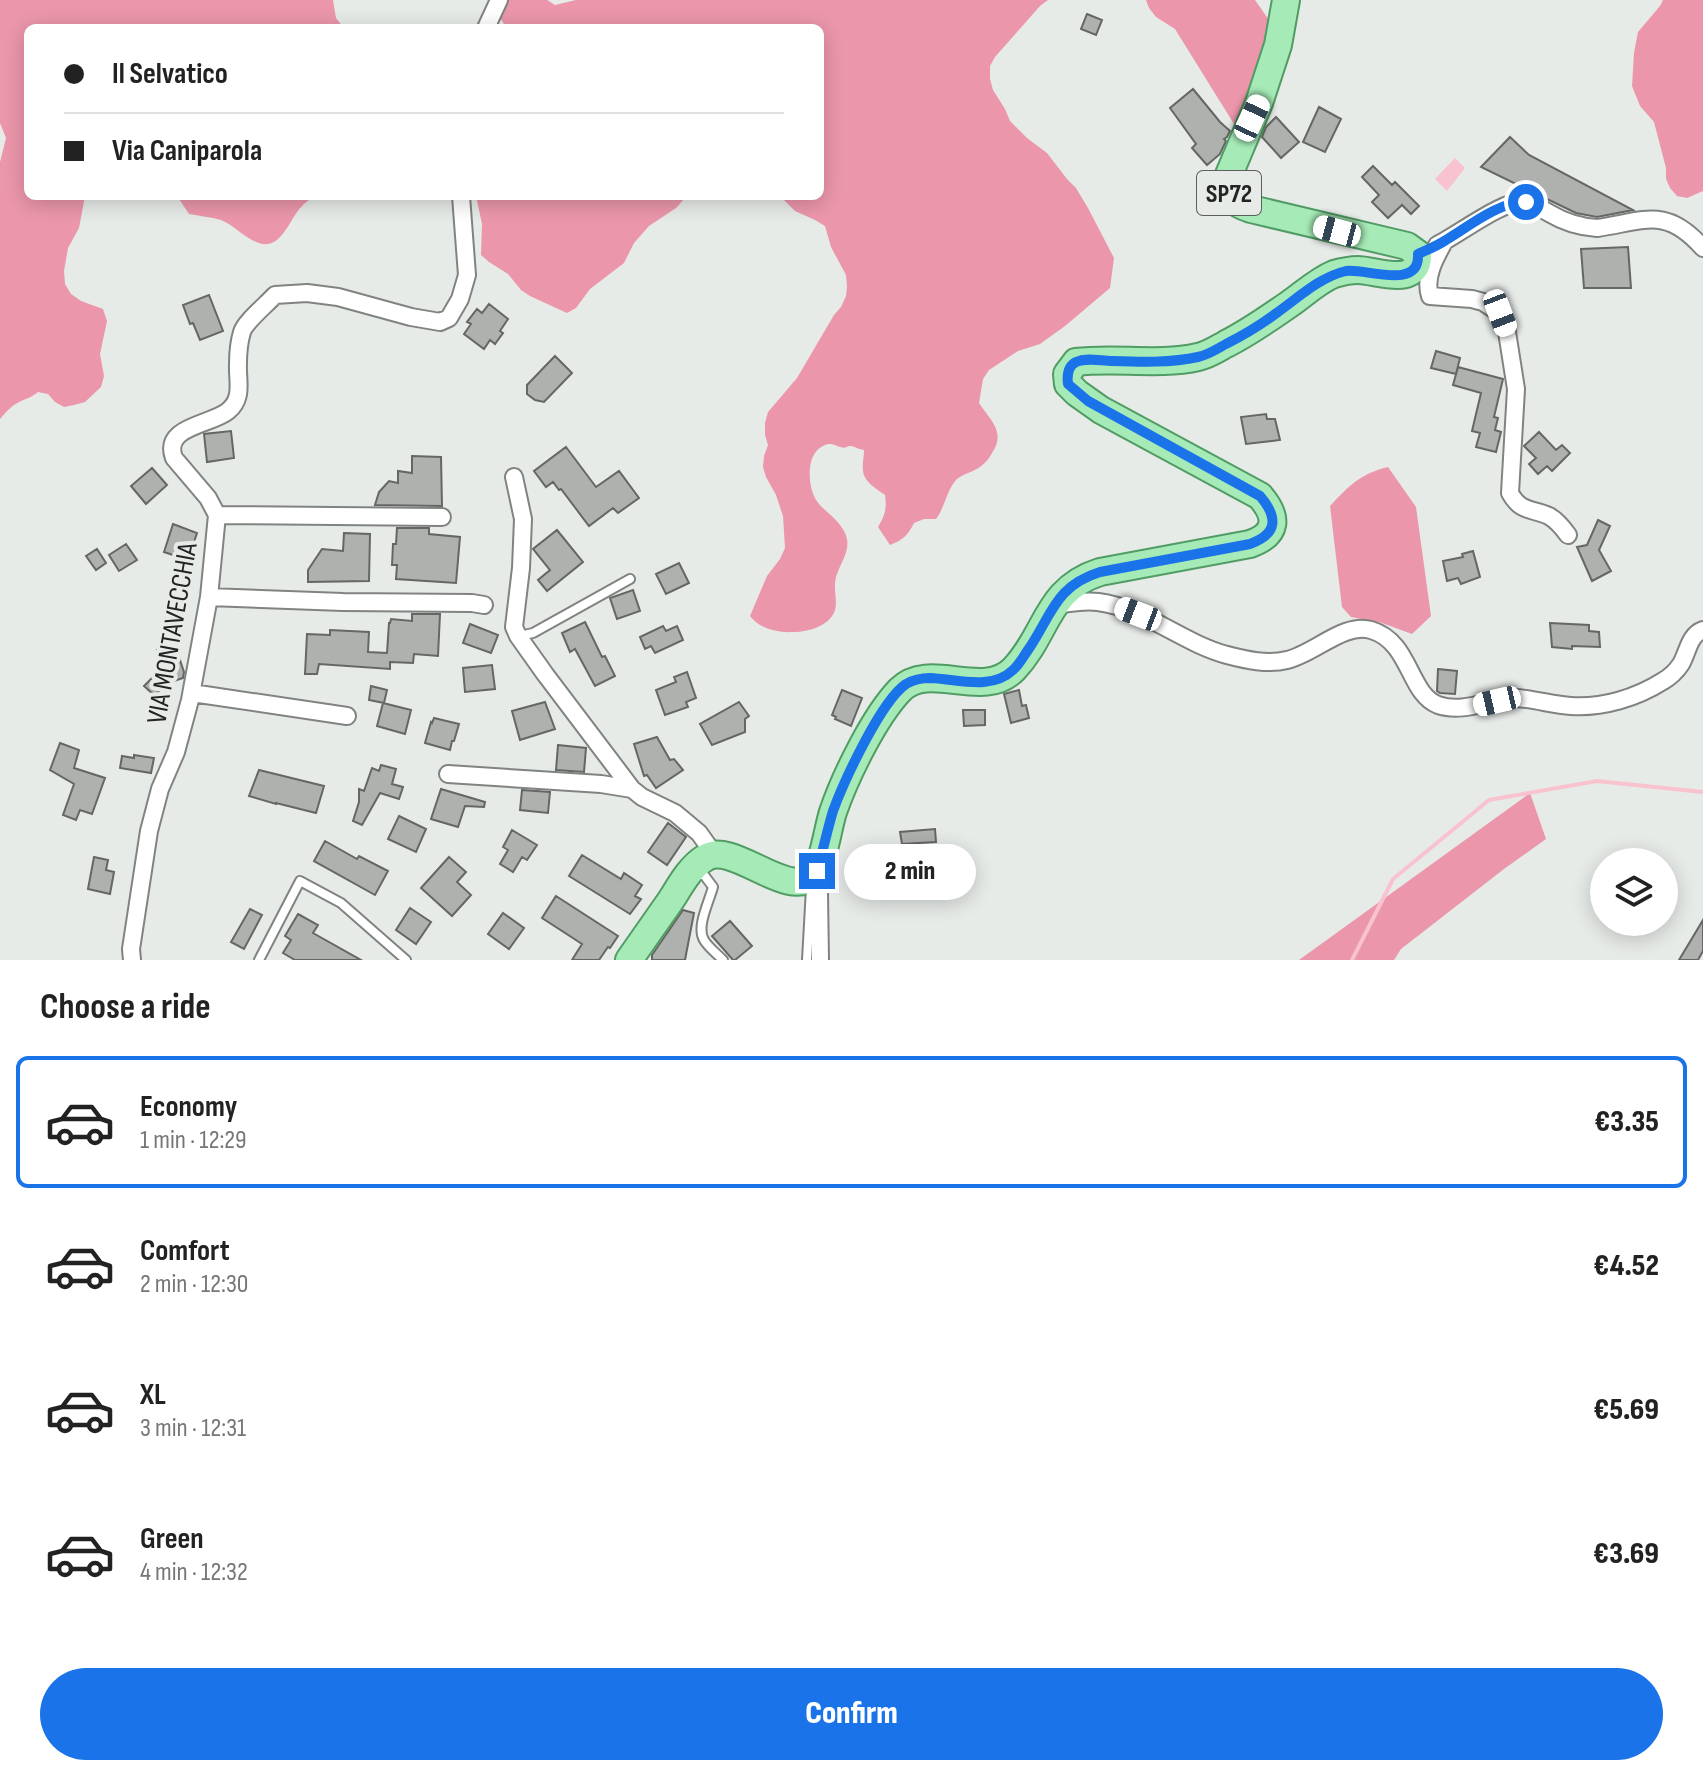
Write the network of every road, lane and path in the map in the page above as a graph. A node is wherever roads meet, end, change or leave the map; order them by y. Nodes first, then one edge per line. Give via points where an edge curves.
1 (499, 0) edge
2 (1286, 0) edge
3 (488, 24) edge
4 (461, 200) edge
5 (1444, 242) junction
6 (1703, 248) edge
7 (1418, 254) junction
8 (514, 477) dead end
9 (217, 515) junction
10 (442, 517) dead end
11 (1568, 535) dead end
12 (630, 579) dead end
13 (209, 597) junction
14 (484, 605) dead end
15 (1056, 605) junction
16 (1703, 630) edge
17 (518, 636) junction
18 (192, 693) junction
19 (347, 716) dead end
20 (448, 774) dead end
21 (632, 789) junction
22 (714, 854) junction
23 (809, 879) junction
24 (667, 906) junction
25 (132, 960) edge
26 (259, 960) edge
27 (406, 960) edge
28 (629, 960) edge
29 (723, 960) edge
30 (807, 960) edge
31 (820, 960) edge

1 - 3 street
2 - 7 main road, SP72 via 1259,103 1228,177 1230,197 1251,209 1400,244
4 - 9 street, VIA MONTAVECCHIA via 467,275 449,318 440,322 411,317 307,293 275,295 242,329 240,391 229,410 178,434 172,442 174,458
5 - 6 street via 1522,201 1587,227 1658,218 1686,231
5 - 7 street
5 - 11 street via 1429,278 1430,296 1483,302 1500,313 1507,332 1516,389 1510,493 1522,508 1549,516
7 - 15 main road via 1413,270 1401,275 1356,270 1333,275 1202,357 1076,362 1067,374 1077,393 1260,496 1273,524 1262,539 1250,544 1087,576 1067,589
8 - 17 street via 523,519 514,627
9 - 10 street
9 - 13 street, VIA MONTAVECCHIA
12 - 17 lane via 533,633
13 - 14 street
13 - 18 street, VIA MONTAVECCHIA
15 - 16 street via 1109,604 1215,651 1268,662 1299,656 1347,631 1373,630 1396,647 1426,698 1463,708 1515,698 1571,706 1627,699 1679,668 1695,634
15 - 23 main road via 1012,671 999,679 924,678 910,681 897,693 842,787 817,871
17 - 21 street
18 - 19 street
18 - 25 street, VIA MONTAVECCHIA via 149,831
20 - 21 street
21 - 22 street via 675,813
22 - 23 main road via 797,882
22 - 24 main road via 689,873
23 - 30 lane
23 - 31 street via 819,893
24 - 28 main road
24 - 29 lane via 676,902 691,879 704,875 713,887 700,922 702,938
26 - 27 lane via 300,881 341,903

